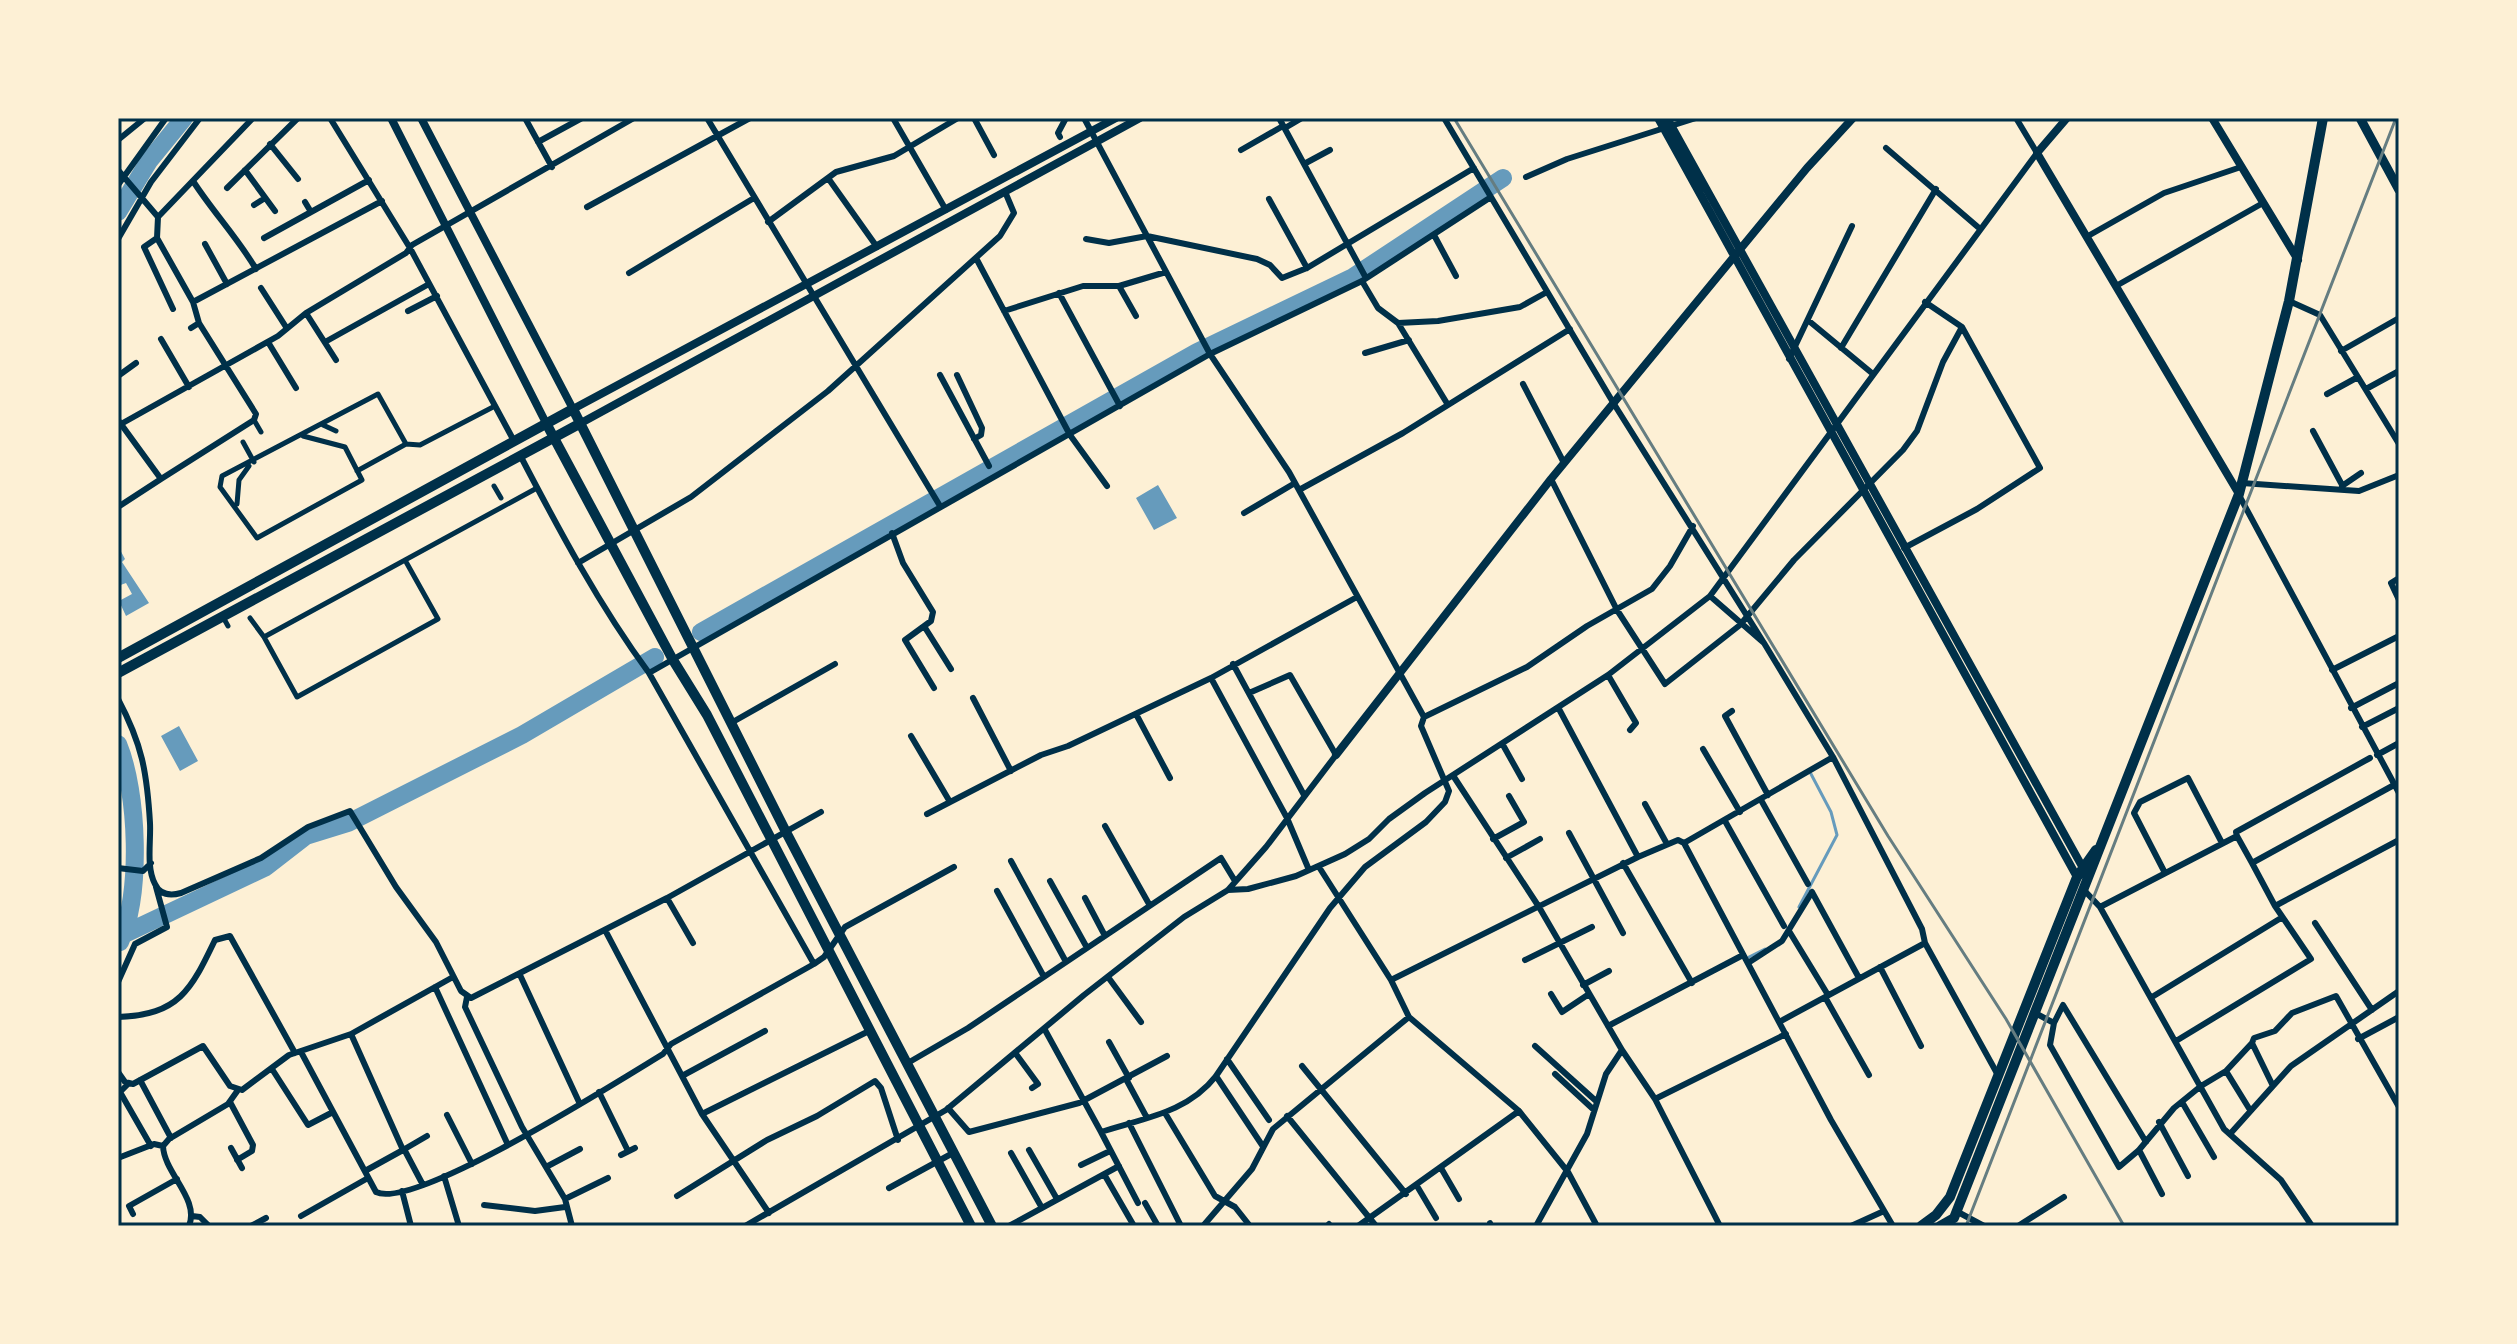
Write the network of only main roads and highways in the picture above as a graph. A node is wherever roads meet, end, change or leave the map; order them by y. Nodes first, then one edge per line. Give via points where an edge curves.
1 (2323, 118) edge
2 (2360, 118) edge
3 (2394, 170) edge
4 (2399, 190) edge
5 (546, 423) junction
6 (581, 423) junction
7 (554, 437) junction
8 (118, 658) edge
9 (118, 673) edge
10 (1945, 1219) edge
11 (971, 1226) edge
12 (992, 1226) edge
13 (1921, 1226) edge

1 - 10 main road via 2289,301 2237,485 2101,846
2 - 3 main road
3 - 4 main road
5 - 6 main road via 573,409
5 - 7 main road
5 - 8 main road
6 - 7 main road
6 - 12 main road
7 - 9 main road via 225,621
7 - 11 main road via 707,715
10 - 13 main road

